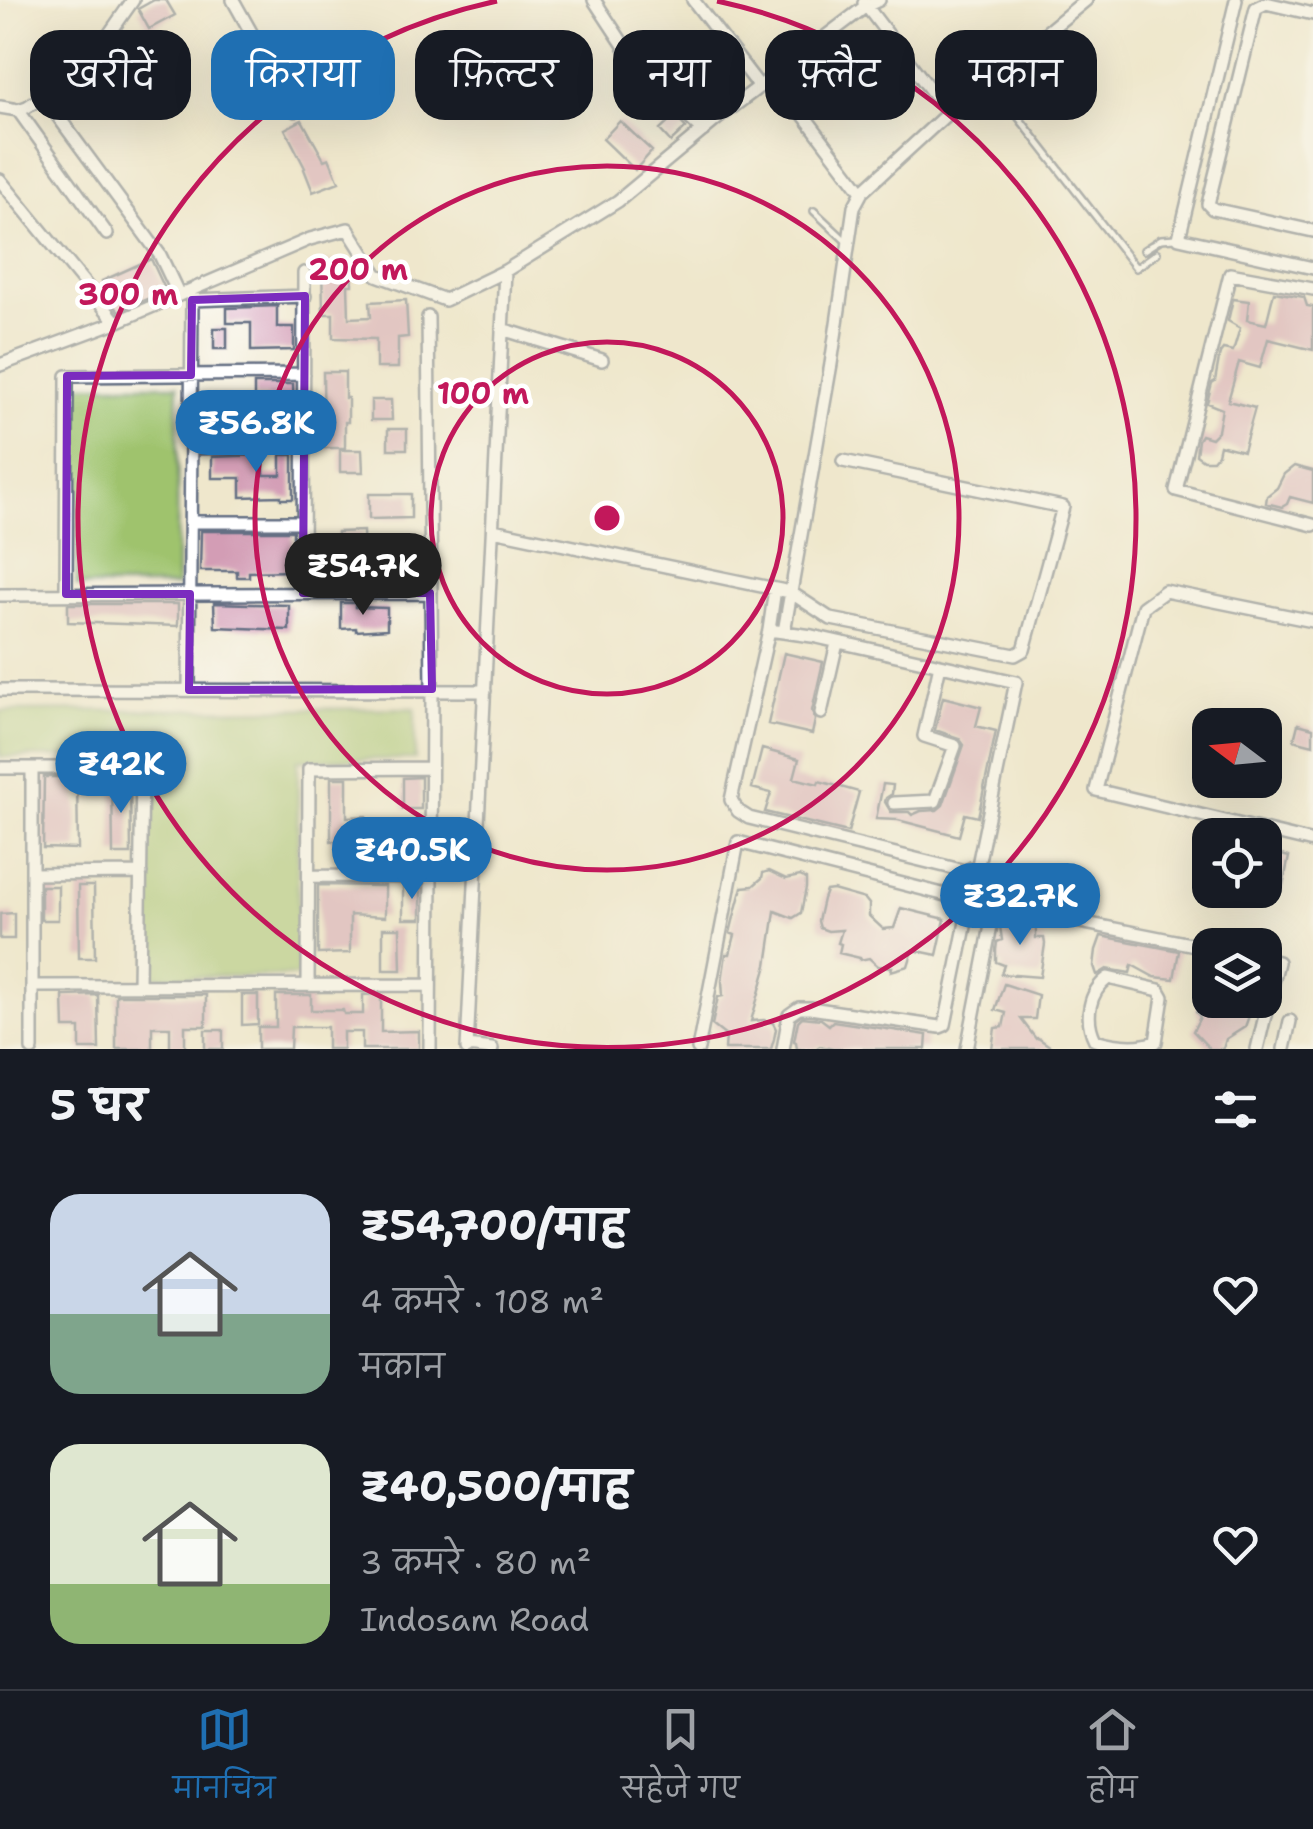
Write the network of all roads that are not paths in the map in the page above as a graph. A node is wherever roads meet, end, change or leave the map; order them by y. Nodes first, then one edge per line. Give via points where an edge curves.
1 (133, 0) edge
2 (234, 0) edge
3 (594, 0) edge
4 (692, 0) edge
5 (878, 0) edge
6 (1086, 0) edge
7 (1236, 0) edge
8 (864, 3) edge
9 (1313, 14) edge
10 (113, 30) edge
11 (251, 30) edge
12 (831, 30) edge
13 (1049, 30) edge
14 (765, 83) edge
15 (760, 87) junction
16 (935, 96) edge
17 (30, 105) edge
18 (0, 107) edge
19 (18, 110) junction
20 (62, 120) edge
21 (807, 120) edge
22 (940, 120) edge
23 (1021, 120) edge
24 (703, 131) junction
25 (0, 180) edge
26 (862, 192) junction
27 (814, 211) dead end
28 (1313, 232) edge
29 (107, 234) dead end
30 (1179, 238) junction
31 (848, 243) junction
32 (1144, 250) dead end
33 (1157, 254) dead end
34 (1313, 268) edge
35 (505, 271) junction
36 (304, 273) dead end
37 (1313, 289) edge
38 (179, 295) junction
39 (304, 296) junction
40 (428, 316) dead end
41 (116, 322) junction
42 (502, 329) junction
43 (602, 360) dead end
44 (0, 365) edge
45 (304, 374) junction
46 (192, 375) junction
47 (304, 445) junction
48 (191, 448) junction
49 (842, 462) dead end
50 (190, 522) junction
51 (303, 522) junction
52 (1313, 526) edge
53 (493, 530) junction
54 (775, 589) junction
55 (790, 592) junction
56 (0, 594) edge
57 (66, 594) junction
58 (190, 594) junction
59 (303, 594) junction
60 (430, 594) junction
61 (1313, 621) edge
62 (769, 630) junction
63 (784, 632) junction
64 (837, 643) junction
65 (940, 666) junction
66 (0, 690) edge
67 (189, 690) junction
68 (432, 690) junction
69 (485, 691) junction
70 (821, 712) dead end
71 (0, 768) edge
72 (32, 768) junction
73 (431, 768) junction
74 (894, 802) dead end
75 (1313, 842) edge
76 (140, 873) junction
77 (32, 874) junction
78 (308, 876) junction
79 (431, 877) junction
80 (1192, 944) edge
81 (139, 985) junction
82 (308, 985) junction
83 (430, 985) junction
84 (32, 986) junction
85 (1264, 1018) edge
86 (1290, 1021) dead end
87 (468, 1047) edge
88 (1114, 1047) edge
89 (32, 1049) edge
90 (430, 1049) edge
91 (492, 1049) edge
92 (698, 1049) edge
93 (783, 1049) edge
94 (967, 1049) edge
95 (1257, 1049) edge
96 (1284, 1049) edge

1 - 10 street
2 - 11 street
3 - 24 street via 640,70
4 - 15 street
5 - 8 street
6 - 13 street
7 - 30 street
8 - 12 street
8 - 16 street
9 - 28 street via 1266,2 1256,8 1208,204
14 - 15 street
15 - 24 street
17 - 19 street
18 - 19 street
19 - 29 street
20 - 38 street via 160,255
21 - 26 street
22 - 26 street
23 - 33 lane via 1136,268
24 - 35 street via 618,201
25 - 41 street
26 - 31 street
27 - 31 lane
30 - 32 lane
30 - 34 street
31 - 55 street
35 - 38 street via 445,300 377,275 348,228
35 - 42 street
36 - 39 street
37 - 52 street via 1230,274 1176,490
38 - 41 street
39 - 45 street
39 - 46 street via 192,300
40 - 60 street
41 - 44 street
42 - 43 street
42 - 53 street
45 - 46 street
45 - 47 street
46 - 48 street
46 - 57 street via 68,376
47 - 48 street
47 - 51 street
48 - 50 street
49 - 55 street via 1063,507 1024,650 1015,655 831,619
50 - 51 street
50 - 58 street
51 - 59 street
53 - 54 street
53 - 69 street
54 - 55 street
54 - 62 street
55 - 63 street
56 - 57 street
57 - 58 street
58 - 59 street
58 - 67 street
59 - 60 street
60 - 68 street
61 - 75 street via 1164,591 1143,608 1096,790
62 - 63 street
62 - 65 street via 731,800 738,811 966,872 978,864 1016,682
63 - 64 street
64 - 65 street
64 - 70 street
65 - 74 street via 924,736 955,746 935,801
66 - 67 street
67 - 68 street
68 - 69 street
68 - 73 street
69 - 87 street
71 - 72 street
72 - 76 street via 142,768
72 - 77 street
73 - 78 street via 308,769
73 - 79 street
76 - 77 street
76 - 81 street
77 - 84 street
78 - 79 street
78 - 82 street
79 - 83 street
80 - 94 street via 995,904
81 - 82 street
81 - 84 street
82 - 83 street
83 - 90 street
84 - 89 street
85 - 95 street
86 - 96 street
87 - 91 street
88 - 88 street via 1091,1032 1096,987 1108,978 1159,990 1156,1042
92 - 93 street via 738,842 962,899 966,917 945,1025 799,1008 789,1015

